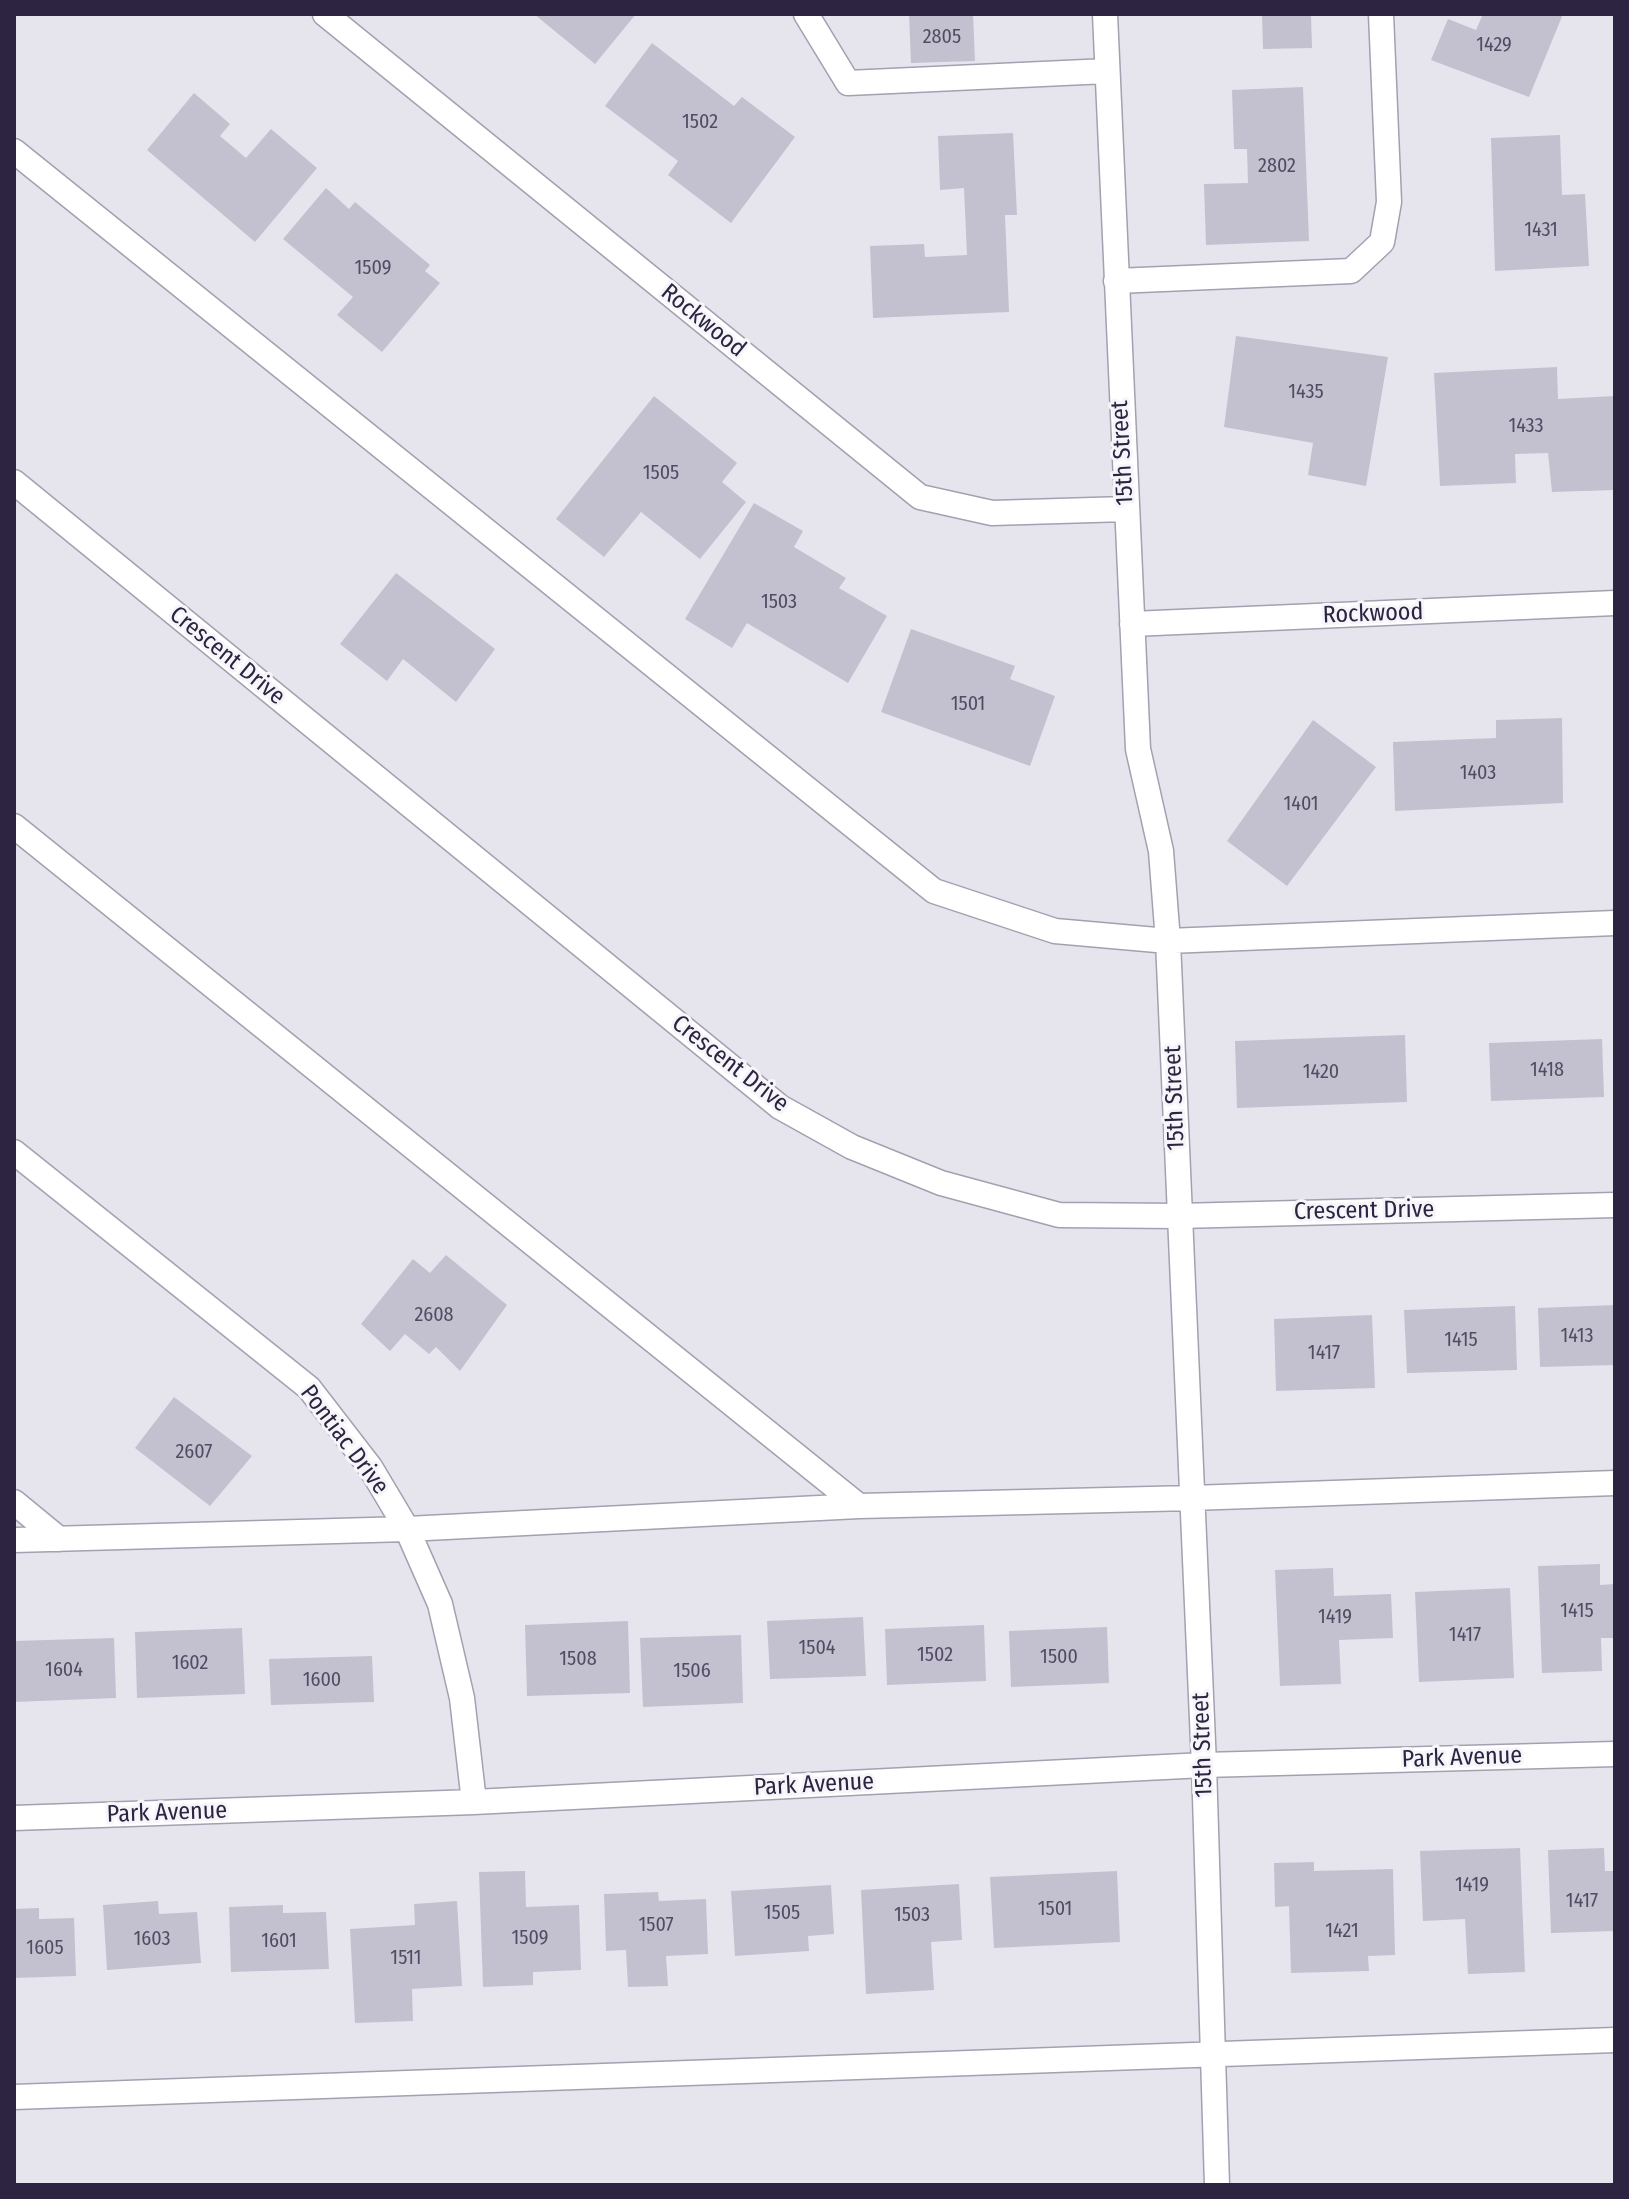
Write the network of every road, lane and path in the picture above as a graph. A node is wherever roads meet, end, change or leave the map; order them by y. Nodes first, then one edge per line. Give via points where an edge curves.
1 (325, 14) edge
2 (806, 14) edge
3 (1105, 14) edge
4 (1381, 14) edge
5 (1107, 71) junction
6 (14, 151) edge
7 (1116, 281) junction
8 (14, 482) edge
9 (1126, 509) junction
10 (1615, 603) edge
11 (1132, 624) junction
12 (14, 826) edge
13 (1615, 923) edge
14 (1168, 941) junction
15 (14, 1152) edge
16 (1615, 1205) edge
17 (1179, 1216) junction
18 (1615, 1483) edge
19 (1192, 1498) junction
20 (14, 1502) edge
21 (859, 1506) junction
22 (407, 1529) junction
23 (59, 1539) junction
24 (14, 1540) edge
25 (1615, 1754) edge
26 (1204, 1765) junction
27 (474, 1802) junction
28 (14, 1818) edge
29 (1615, 2040) edge
30 (1213, 2053) junction
31 (14, 2097) edge
32 (1217, 2185) edge

1 - 9 street, Rockwood via 920,497 992,513
2 - 5 street via 848,83
3 - 5 street, 15th Street
4 - 7 street via 1389,202 1382,242 1351,271
5 - 7 street, 15th Street
6 - 14 street via 934,891 1055,931
7 - 9 street, 15th Street
8 - 17 street, Crescent Drive via 780,1107 852,1147 941,1183 1059,1215
9 - 11 street, 15th Street
10 - 11 street, Rockwood
11 - 14 street, 15th Street via 1138,749 1161,851
12 - 21 street
13 - 14 street
14 - 17 street, 15th Street
15 - 22 street, Pontiac Drive via 309,1388 370,1467
16 - 17 street, Crescent Drive
17 - 19 street, 15th Street
18 - 19 street
19 - 21 street
19 - 26 street, 15th Street
20 - 23 street
21 - 22 street
22 - 23 street
22 - 27 street, Pontiac Drive via 440,1604 462,1698
23 - 24 street
25 - 26 street, Park Avenue
26 - 27 street, Park Avenue
26 - 30 street, 15th Street
27 - 28 street, Park Avenue
29 - 30 street
30 - 31 street
30 - 32 street, 15th Street

